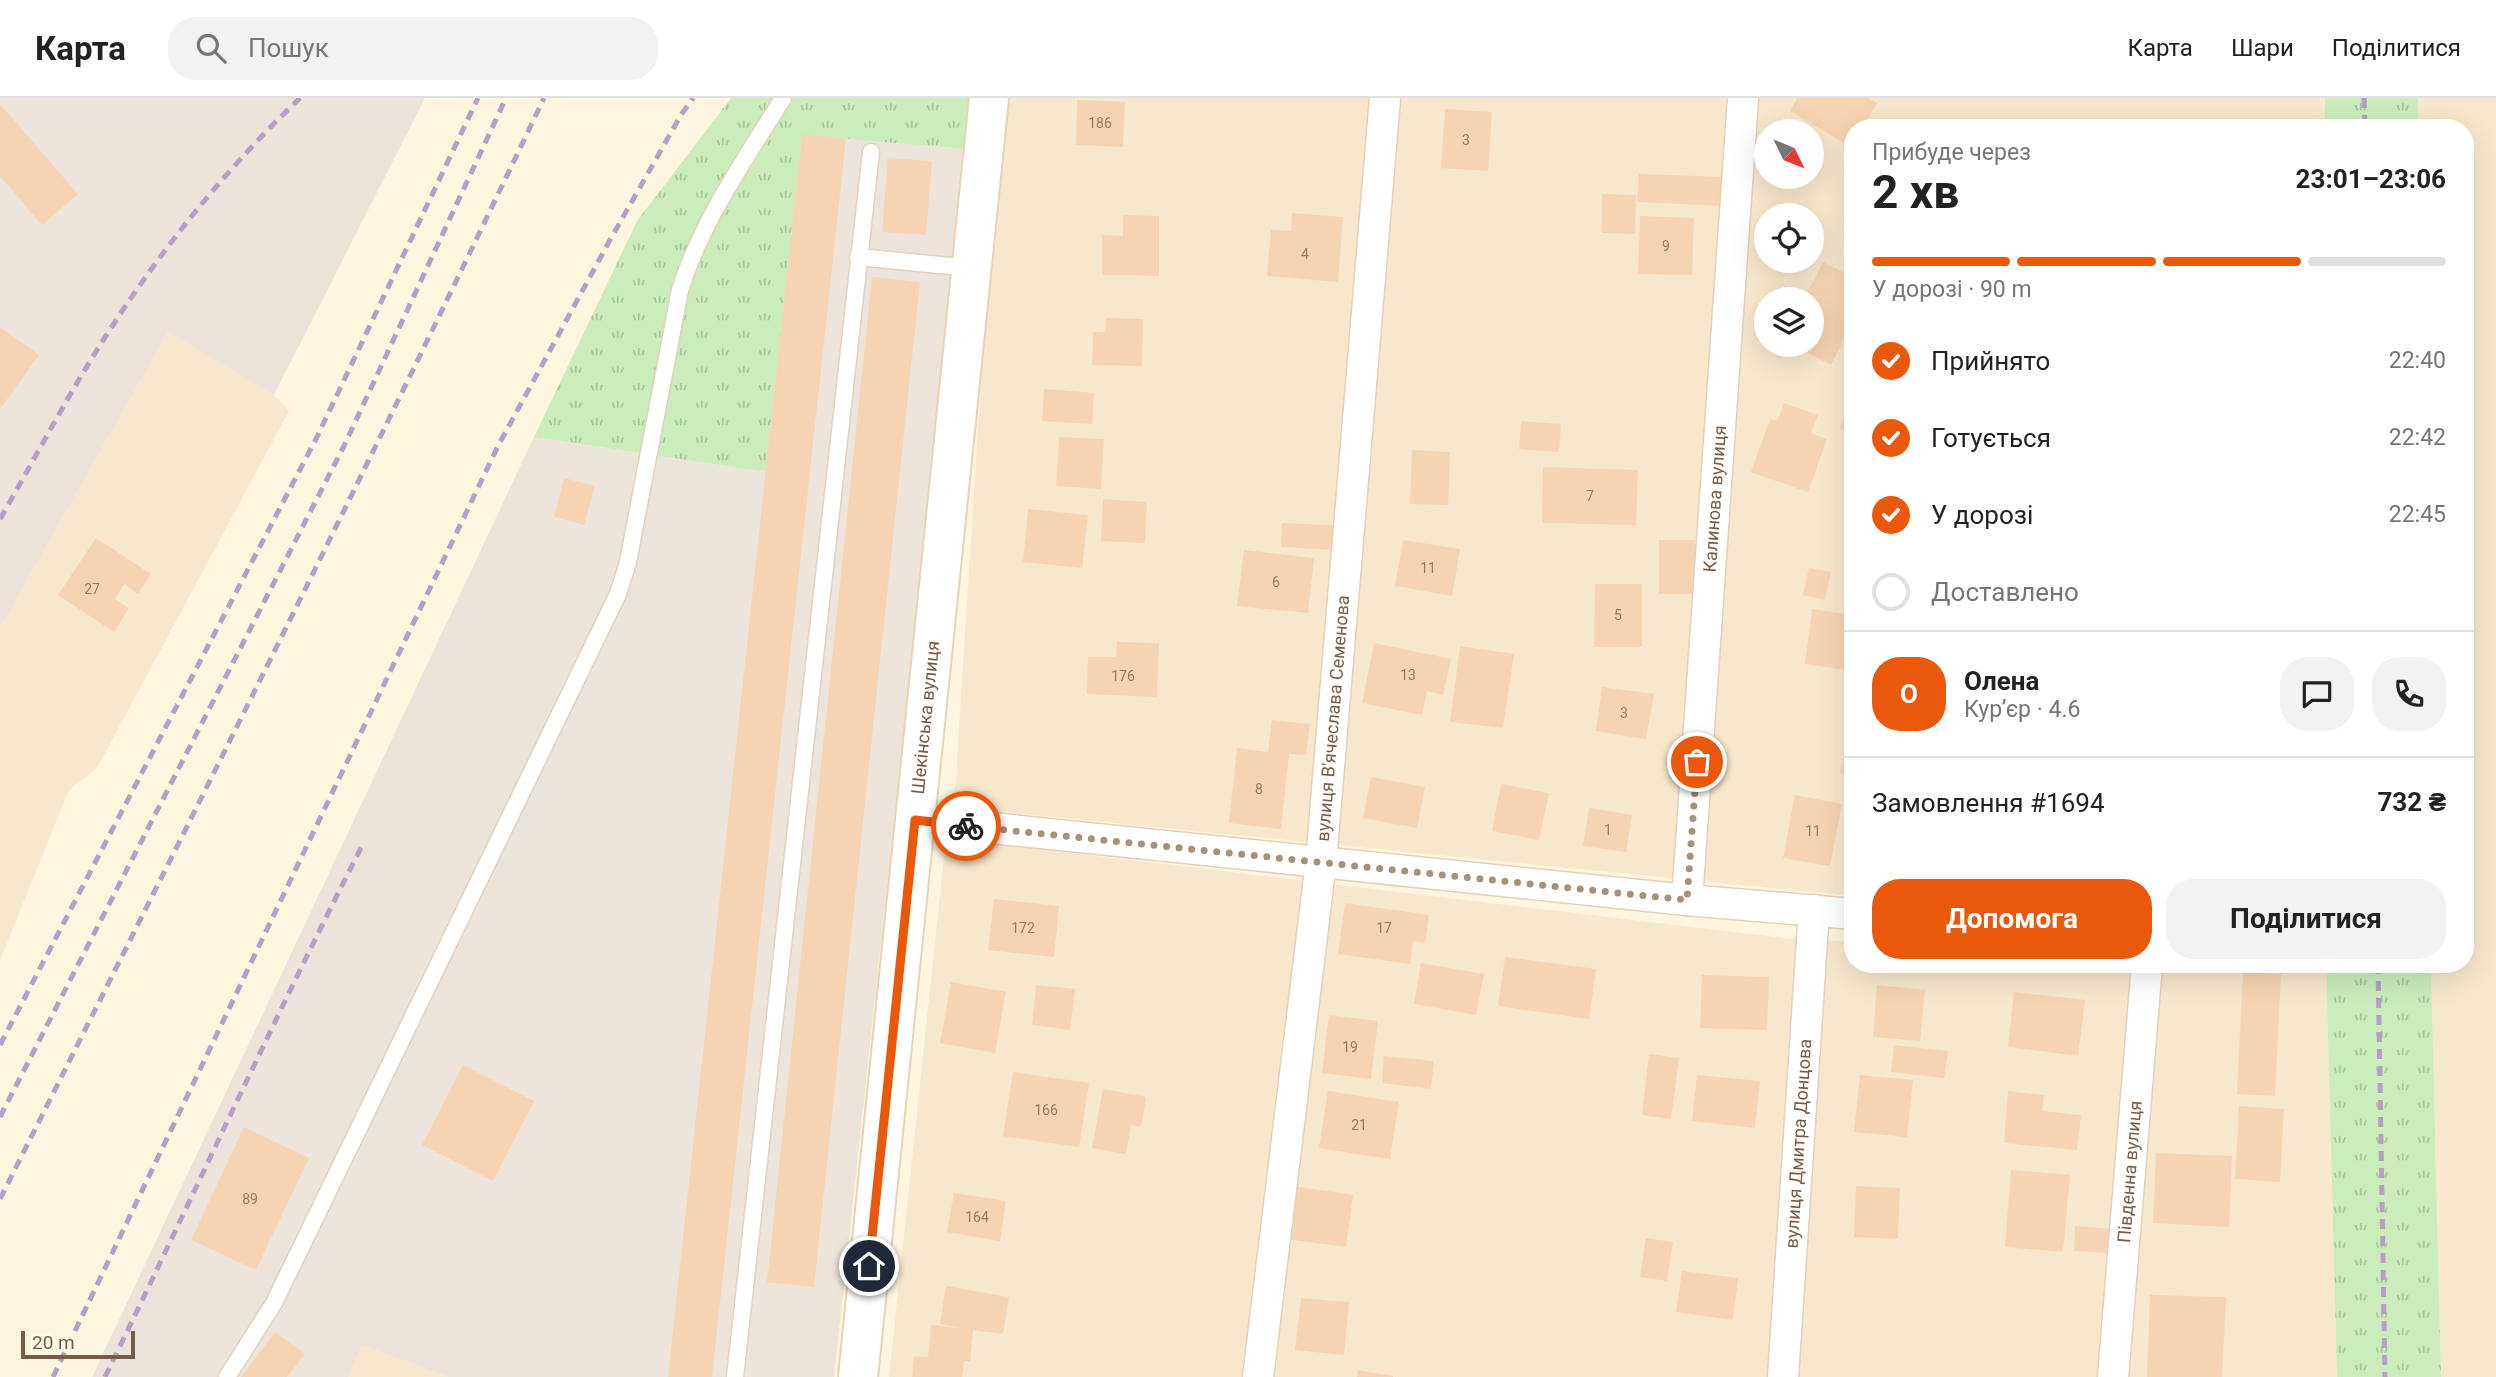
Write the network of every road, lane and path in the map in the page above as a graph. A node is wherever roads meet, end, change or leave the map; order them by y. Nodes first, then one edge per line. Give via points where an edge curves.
1 (783, 98) edge
2 (989, 98) edge
3 (1385, 98) edge
4 (1742, 98) edge
5 (871, 152) dead end
6 (858, 257) junction
7 (971, 268) junction
8 (915, 820) junction
9 (1321, 862) junction
10 (1687, 900) junction
11 (1814, 910) junction
12 (1844, 913) edge
13 (2146, 973) edge
14 (227, 1377) edge
15 (735, 1377) edge
16 (858, 1377) edge
17 (1258, 1377) edge
18 (1783, 1377) edge
19 (2113, 1377) edge

1 - 14 lane via 715,207 689,262 618,594 274,1303
2 - 7 street, Шекінська вулиця
3 - 9 street, вулиця В'ячеслава Семенова
4 - 10 street, Калинова вулиця
5 - 6 lane
6 - 7 lane
6 - 15 lane
7 - 8 street, Шекінська вулиця
8 - 9 street
8 - 16 street, Шекінська вулиця
9 - 10 street
9 - 17 street, вулиця В'ячеслава Семенова
10 - 11 street
11 - 12 street
11 - 18 street, вулиця Дмитра Донцова
13 - 19 street, Південна вулиця

